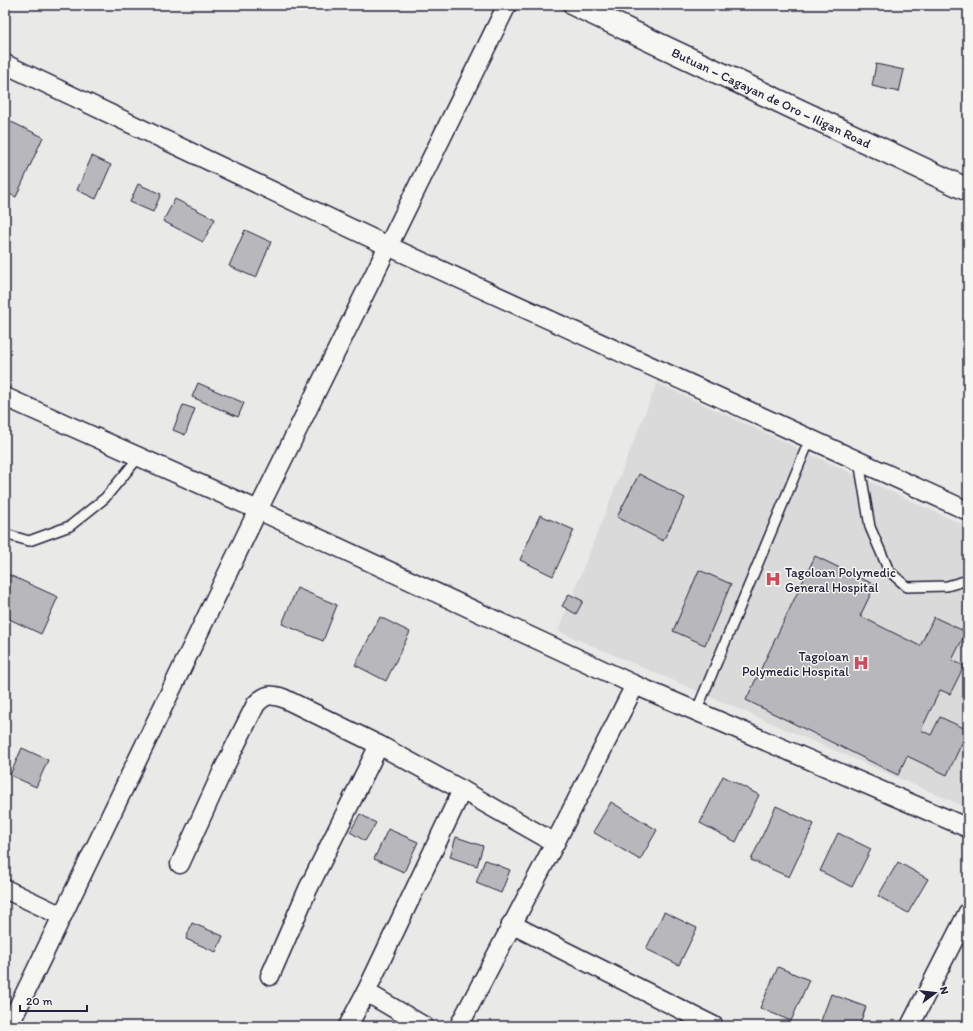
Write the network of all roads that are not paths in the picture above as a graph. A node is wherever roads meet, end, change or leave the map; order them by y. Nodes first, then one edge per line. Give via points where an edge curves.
1 (507, 5) edge
2 (575, 5) edge
3 (5, 64) edge
4 (968, 190) edge
5 (388, 246) junction
6 (5, 397) edge
7 (810, 439) junction
8 (139, 457) junction
9 (859, 462) junction
10 (258, 510) junction
11 (968, 511) edge
12 (5, 534) edge
13 (968, 580) edge
14 (635, 686) junction
15 (696, 712) junction
16 (379, 744) junction
17 (462, 790) junction
18 (968, 828) edge
19 (555, 843) junction
20 (180, 864) dead end
21 (5, 888) edge
22 (968, 912) edge
23 (62, 916) junction
24 (511, 924) junction
25 (270, 976) dead end
26 (366, 992) junction
27 (8, 1026) edge
28 (348, 1026) edge
29 (424, 1026) edge
30 (459, 1026) edge
31 (714, 1026) edge
32 (910, 1026) edge

1 - 5 street
2 - 4 highway, Butuan – Cagayan de Oro – Iligan Road
3 - 5 street
5 - 7 street
5 - 10 street
6 - 8 street
7 - 9 street
7 - 15 lane
8 - 10 street
8 - 12 lane via 105,498 70,526 29,541
9 - 11 street
9 - 13 lane via 870,527 889,571 907,587 947,586
10 - 14 street
10 - 23 street
14 - 15 street
14 - 19 street
15 - 18 street
16 - 17 street
16 - 20 street via 283,698 272,695 263,697 256,704 223,770
16 - 25 street via 308,889
17 - 19 street
17 - 26 street
19 - 24 street
21 - 23 street
22 - 32 street
23 - 27 street
24 - 30 street
24 - 31 street
26 - 28 street
26 - 29 street

